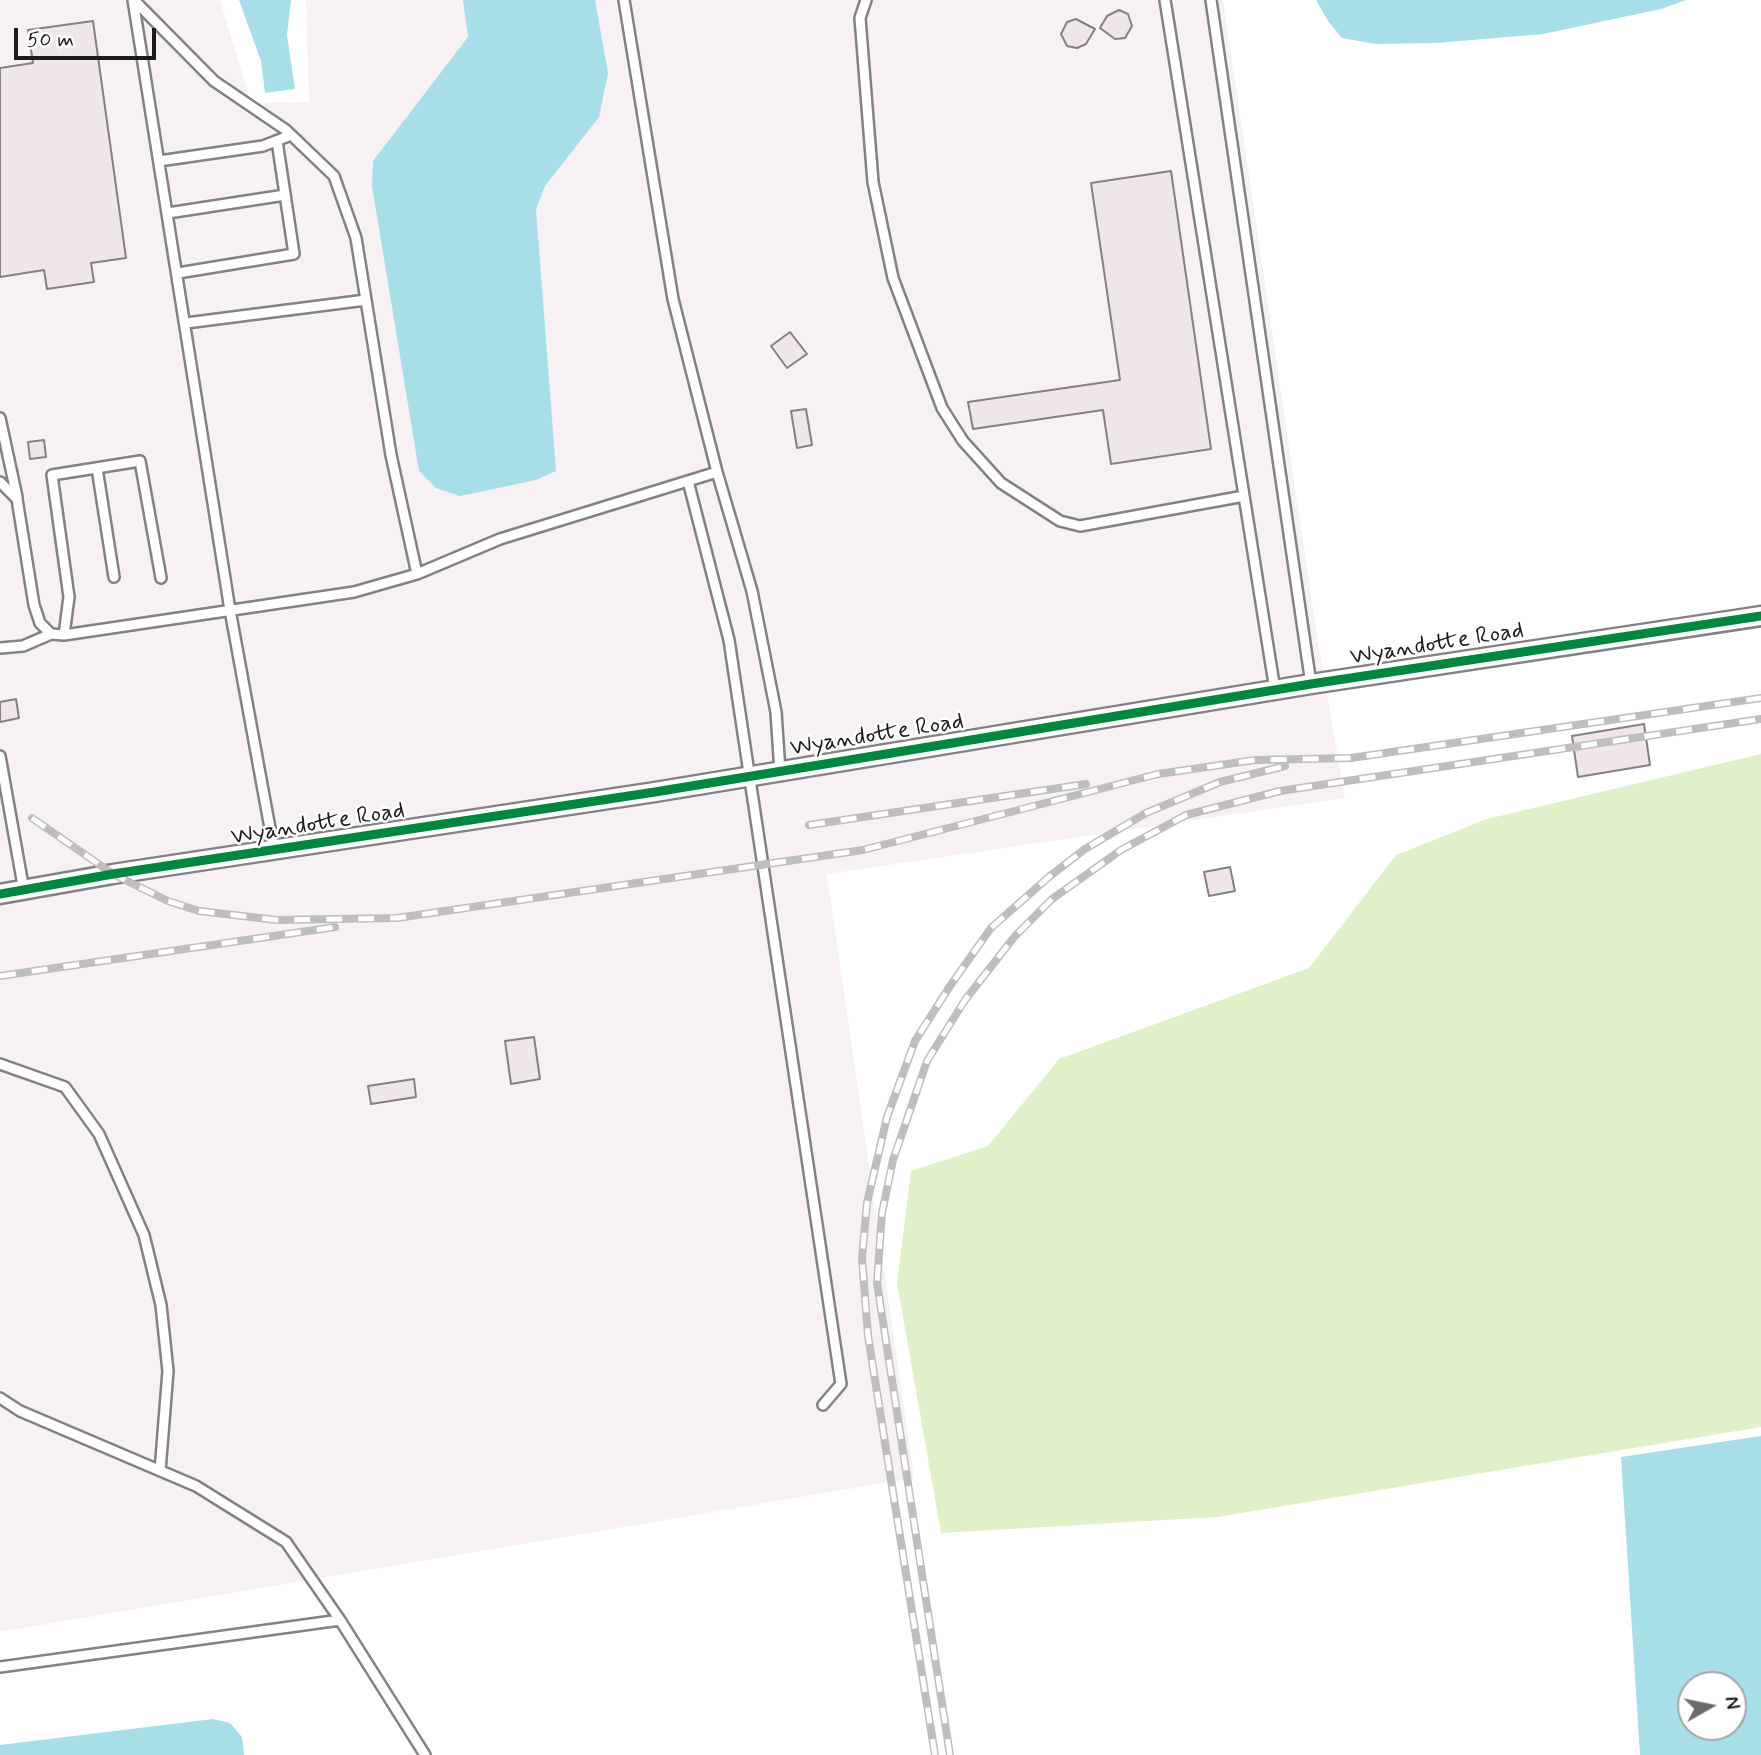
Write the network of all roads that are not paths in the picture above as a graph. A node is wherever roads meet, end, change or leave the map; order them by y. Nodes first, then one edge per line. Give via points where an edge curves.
1 (134, 0) edge
2 (624, 0) edge
3 (866, 0) edge
4 (1165, 0) edge
5 (1211, 0) edge
6 (291, 135) junction
7 (277, 141) junction
8 (159, 161) junction
9 (285, 195) junction
10 (167, 213) junction
11 (178, 273) junction
12 (366, 300) junction
13 (186, 323) junction
14 (0, 418) edge
15 (97, 468) junction
16 (717, 472) junction
17 (688, 481) junction
18 (0, 482) edge
19 (1244, 496) junction
20 (17, 499) junction
21 (417, 574) junction
22 (114, 577) dead end
23 (161, 578) dead end
24 (230, 610) junction
25 (1761, 616) edge
26 (51, 634) junction
27 (64, 635) junction
28 (0, 648) edge
29 (1311, 684) junction
30 (1275, 690) junction
31 (0, 756) edge
32 (780, 772) junction
33 (748, 777) junction
34 (275, 852) junction
35 (24, 891) junction
36 (0, 894) edge
37 (0, 1064) edge
38 (0, 1398) edge
39 (823, 1405) dead end
40 (160, 1471) junction
41 (340, 1620) junction
42 (0, 1667) edge
43 (425, 1755) edge

1 - 6 lane via 214,81
1 - 8 lane
2 - 16 lane via 673,299
3 - 19 lane via 860,18 873,182 893,278 942,408 963,441 1001,483 1060,522 1080,526
4 - 19 lane
5 - 29 lane
6 - 7 lane
6 - 12 lane via 334,176 356,238
7 - 8 lane
7 - 9 lane
8 - 10 lane
9 - 10 lane
9 - 11 lane via 294,254
10 - 11 lane
11 - 13 lane
12 - 13 lane
12 - 21 lane via 391,455
13 - 24 lane
14 - 20 lane
15 - 22 lane
15 - 23 lane via 140,461
15 - 27 lane via 52,475 69,597
16 - 17 lane
16 - 32 lane via 752,591 776,712
17 - 21 lane via 500,539
17 - 33 lane via 729,640
18 - 20 lane
19 - 30 lane
20 - 26 lane via 34,605 40,623
21 - 24 lane via 354,592
24 - 27 lane
24 - 34 lane
25 - 29 street, Wyandotte Road
26 - 27 lane
26 - 28 lane via 23,646
29 - 30 street, Wyandotte Road
30 - 32 street, Wyandotte Road
31 - 35 lane
32 - 33 street, Wyandotte Road
33 - 34 street, Wyandotte Road
33 - 39 lane via 841,1384
34 - 35 street, Wyandotte Road
35 - 36 street, Wyandotte Road
37 - 40 lane via 65,1087 99,1133 144,1235 162,1305 168,1371
38 - 40 lane via 20,1411
40 - 41 lane via 197,1486 286,1542
41 - 42 lane
41 - 43 lane

